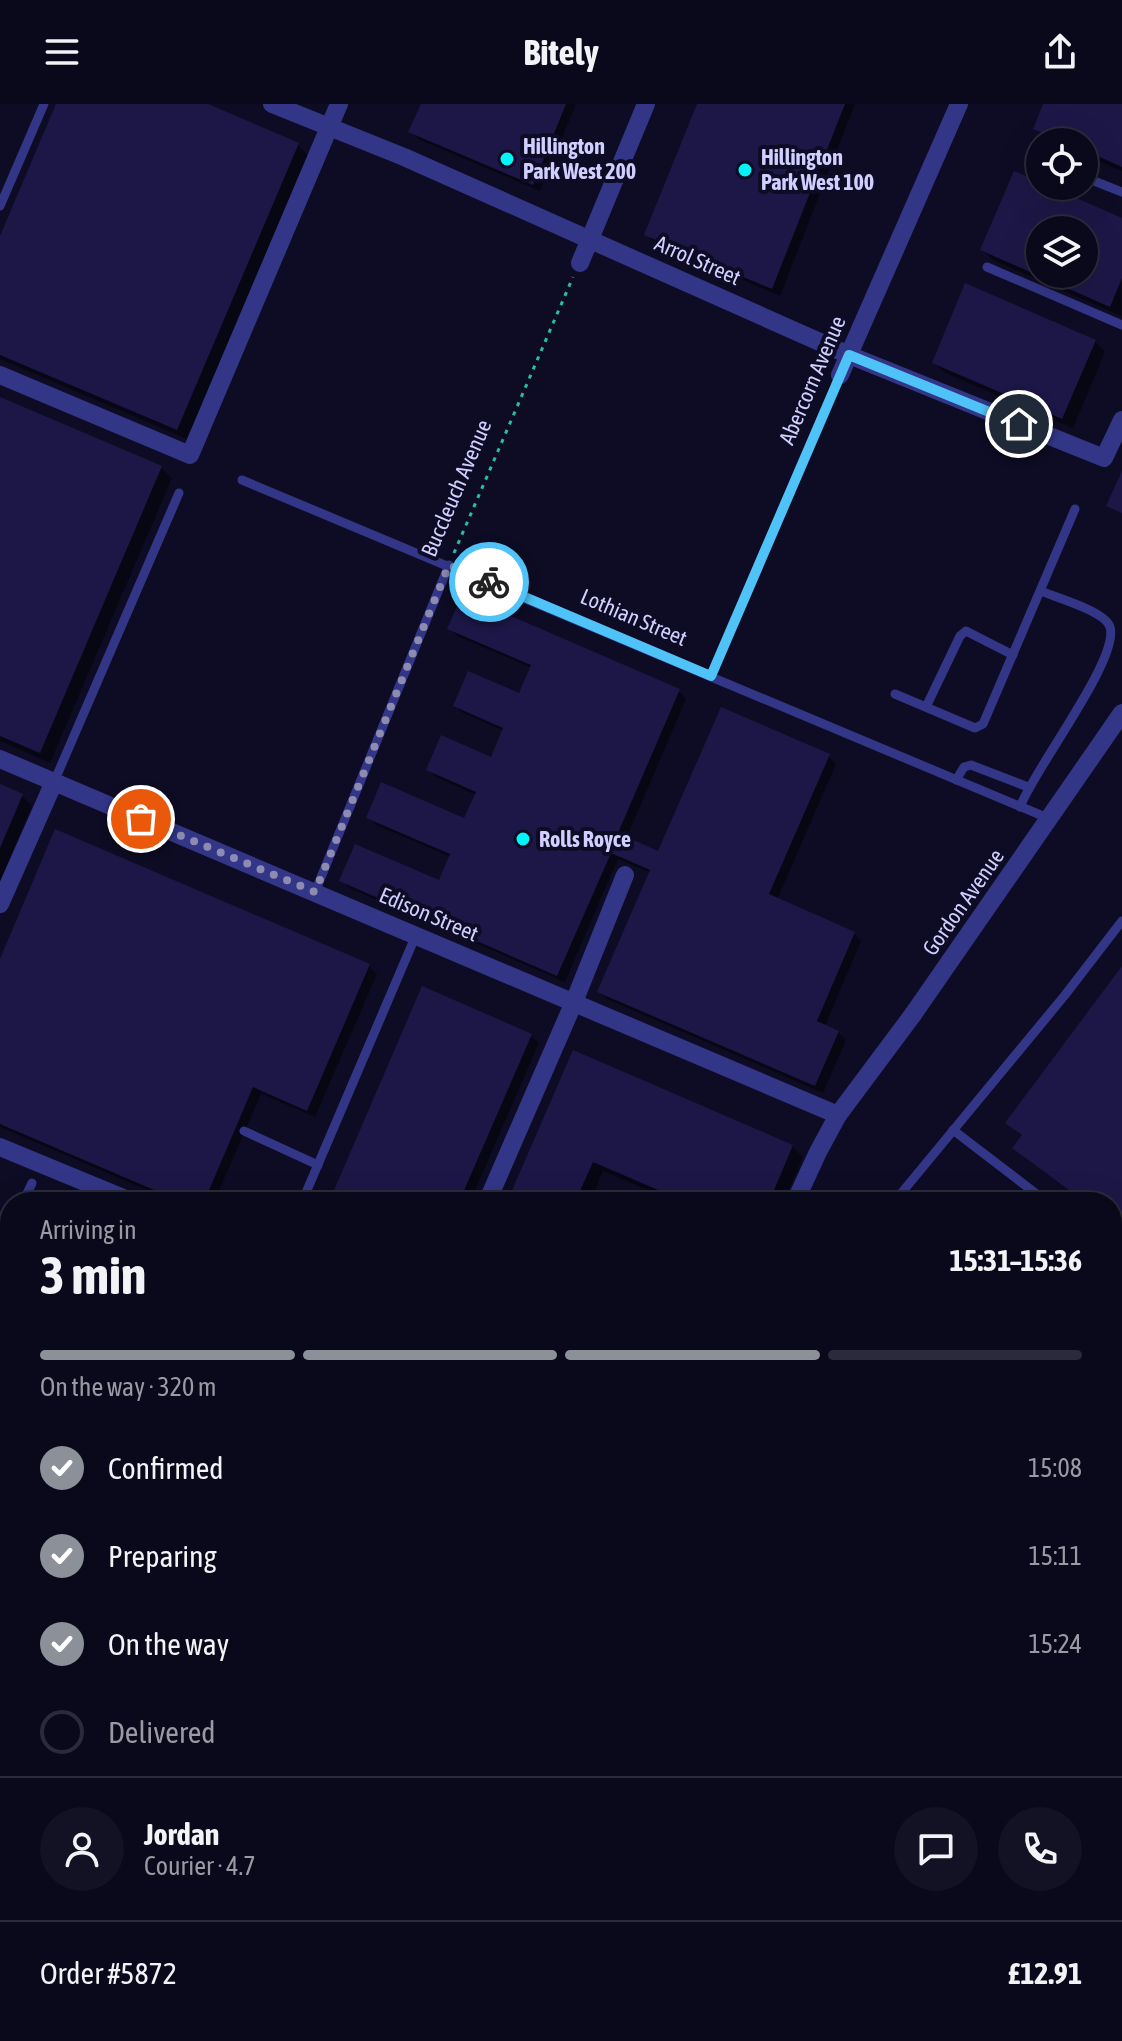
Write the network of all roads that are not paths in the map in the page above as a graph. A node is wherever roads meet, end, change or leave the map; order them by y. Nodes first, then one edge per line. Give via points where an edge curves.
1 (44, 104) edge
2 (272, 104) edge
3 (339, 104) edge
4 (646, 104) edge
5 (959, 104) edge
6 (329, 129) junction
7 (1098, 183) edge
8 (1122, 192) edge
9 (0, 206) edge
10 (590, 238) junction
11 (580, 263) road end
12 (987, 267) dead end
13 (1122, 325) edge
14 (849, 355) junction
15 (0, 375) edge
16 (840, 375) joint
17 (1122, 420) edge
18 (242, 480) dead end
19 (179, 493) dead end
20 (1075, 509) dead end
21 (449, 565) junction
22 (1041, 591) junction
23 (1013, 655) junction
24 (711, 676) junction
25 (895, 694) dead end
26 (926, 707) junction
27 (1122, 713) edge
28 (0, 759) edge
29 (956, 780) junction
30 (54, 782) junction
31 (1028, 787) junction
32 (1020, 807) junction
33 (1050, 819) junction
34 (625, 875) dead end
35 (315, 892) junction
36 (0, 904) edge
37 (1122, 921) edge
38 (416, 935) junction
39 (574, 1002) junction
40 (838, 1115) junction
41 (953, 1130) junction
42 (244, 1131) dead end
43 (0, 1147) edge
44 (318, 1165) junction
45 (32, 1183) dead end
46 (28, 1192) edge
47 (109, 1192) edge
48 (306, 1192) edge
49 (491, 1192) edge
50 (800, 1192) edge
51 (902, 1192) edge
52 (1034, 1192) edge

1 - 9 lane
2 - 6 street, Arrol Street
3 - 6 street
4 - 10 street
5 - 14 street, Abercorn Avenue
6 - 10 street, Arrol Street
6 - 15 street via 190,455
7 - 8 lane
10 - 11 street
10 - 14 street, Arrol Street
12 - 13 lane
14 - 16 street, Abercorn Avenue
14 - 17 street, Arrol Street via 1104,458
16 - 24 lane, Abercorn Avenue
18 - 21 lane, Lothian Street
19 - 30 lane
20 - 22 lane
21 - 24 lane, Lothian Street
21 - 35 lane, Buccleuch Avenue
22 - 23 lane
22 - 31 lane via 1101,616 1110,626 1110,642 1086,696
23 - 26 lane via 983,724 975,728
23 - 26 lane via 966,631
24 - 29 lane, Lothian Street
25 - 26 lane
27 - 33 street, Gordon Avenue
28 - 30 street, Edison Street
29 - 31 lane via 971,765
29 - 32 lane, Lothian Street
30 - 35 street, Edison Street
30 - 36 street
31 - 32 lane
32 - 33 lane, Lothian Street
33 - 40 street, Gordon Avenue
34 - 39 street
35 - 38 street, Edison Street
37 - 41 lane
38 - 39 street, Edison Street
38 - 44 lane
39 - 40 street, Edison Street
39 - 49 street
40 - 50 street, Gordon Avenue
41 - 51 lane
41 - 52 lane
42 - 44 lane
43 - 47 street
44 - 48 lane
45 - 46 lane

